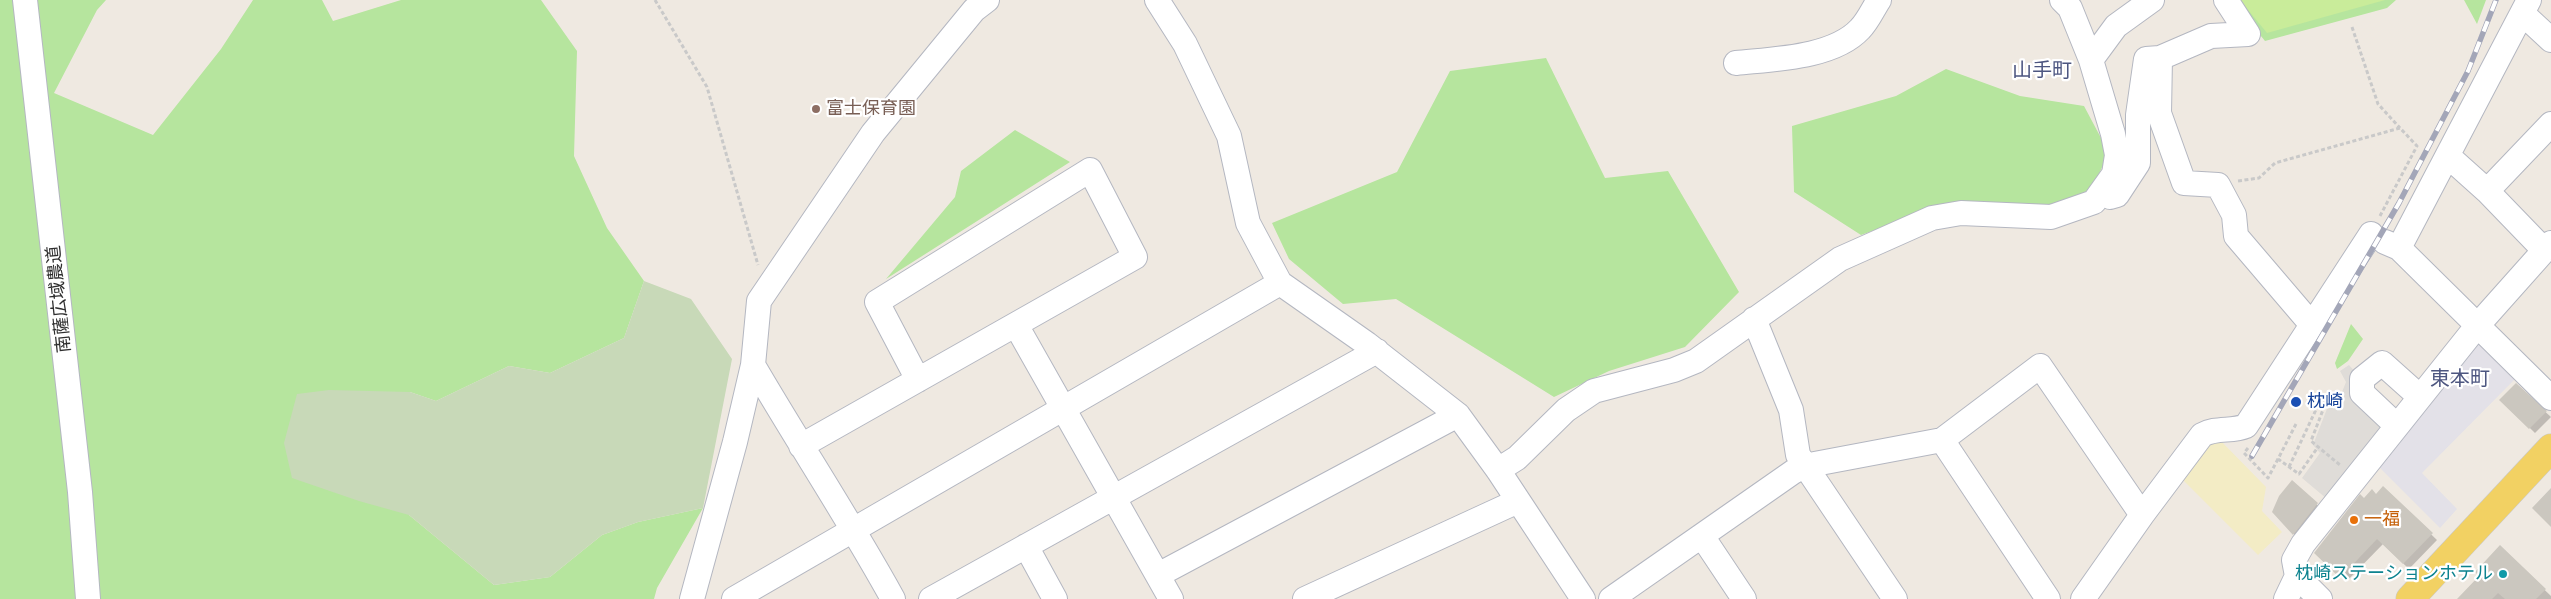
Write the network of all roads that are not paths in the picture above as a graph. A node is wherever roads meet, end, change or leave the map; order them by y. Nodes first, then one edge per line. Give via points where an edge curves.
1 (25, 0) edge
2 (987, 0) edge
3 (1157, 0) edge
4 (1879, 0) edge
5 (2062, 0) edge
6 (2152, 0) edge
7 (2226, 0) edge
8 (2526, 7) edge
9 (2551, 40) edge
10 (2160, 58) junction
11 (2091, 60) junction
12 (1736, 63) dead end
13 (2551, 124) edge
14 (2448, 156) junction
15 (2487, 191) junction
16 (2094, 202) junction
17 (2385, 241) junction
18 (2548, 247) edge
19 (1280, 283) junction
20 (1754, 319) junction
21 (2312, 325) junction
22 (1016, 326) junction
23 (2477, 326) junction
24 (1377, 351) junction
25 (753, 365) junction
26 (918, 380) junction
27 (2420, 397) junction
28 (2551, 398) edge
29 (1062, 408) junction
30 (1458, 415) junction
31 (2397, 426) junction
32 (1942, 440) junction
33 (801, 446) junction
34 (2551, 448) edge
35 (1804, 466) junction
36 (1498, 470) junction
37 (1114, 497) junction
38 (1518, 501) junction
39 (2142, 515) junction
40 (855, 529) junction
41 (1702, 536) junction
42 (1026, 546) junction
43 (1158, 575) junction
44 (2297, 576) junction
45 (88, 599) edge
46 (692, 599) edge
47 (734, 599) edge
48 (893, 599) edge
49 (931, 599) edge
50 (1055, 599) edge
51 (1171, 599) edge
52 (1305, 599) edge
53 (1582, 599) edge
54 (1611, 599) edge
55 (1744, 599) edge
56 (1895, 599) edge
57 (2048, 599) edge
58 (2083, 599) edge
59 (2286, 599) edge
60 (2320, 599) edge
61 (2410, 599) edge

1 - 45 street, 南薩広域農道 via 80,492
2 - 25 street via 974,10 873,133 759,301
3 - 19 street via 1185,44 1229,136 1248,224
4 - 12 street via 1860,30 1830,49
5 - 11 street via 2070,8
6 - 11 street via 2116,26
7 - 10 street via 2248,34 2212,36
8 - 9 street
8 - 14 street
10 - 16 street via 2146,59 2138,115 2138,163 2117,195
10 - 21 street via 2160,113 2184,183 2218,185 2234,215 2236,236
11 - 16 street via 2117,155 2114,174
13 - 15 street
14 - 15 street
14 - 17 street
15 - 18 street
16 - 20 street via 2051,217 1961,213 1932,218 1840,259
17 - 21 street
17 - 23 street
18 - 23 street
19 - 24 street
19 - 29 street
20 - 35 street via 1792,410 1798,455
20 - 36 street via 1696,361 1594,391 1566,410 1517,458
21 - 39 street via 2246,426 2209,431 2202,435
22 - 26 street
22 - 26 street via 1134,257 1090,170 876,302
22 - 29 street
23 - 27 street
23 - 28 street
24 - 30 street
24 - 37 street
25 - 33 street
25 - 46 street
26 - 33 street
27 - 31 street
27 - 31 street via 2382,363 2362,379 2362,393
29 - 37 street
29 - 40 street
30 - 36 street
30 - 43 street
31 - 44 street via 2303,544 2294,560
32 - 35 street
32 - 39 street via 2040,366
32 - 57 street
33 - 40 street
34 - 61 main road
35 - 41 street
35 - 56 street
36 - 38 street
37 - 42 street
37 - 43 street
38 - 52 street
38 - 53 street
39 - 58 street
40 - 47 street
40 - 48 street
41 - 54 street
41 - 55 street
42 - 49 street
42 - 50 street
43 - 51 street
44 - 59 street
44 - 60 street

